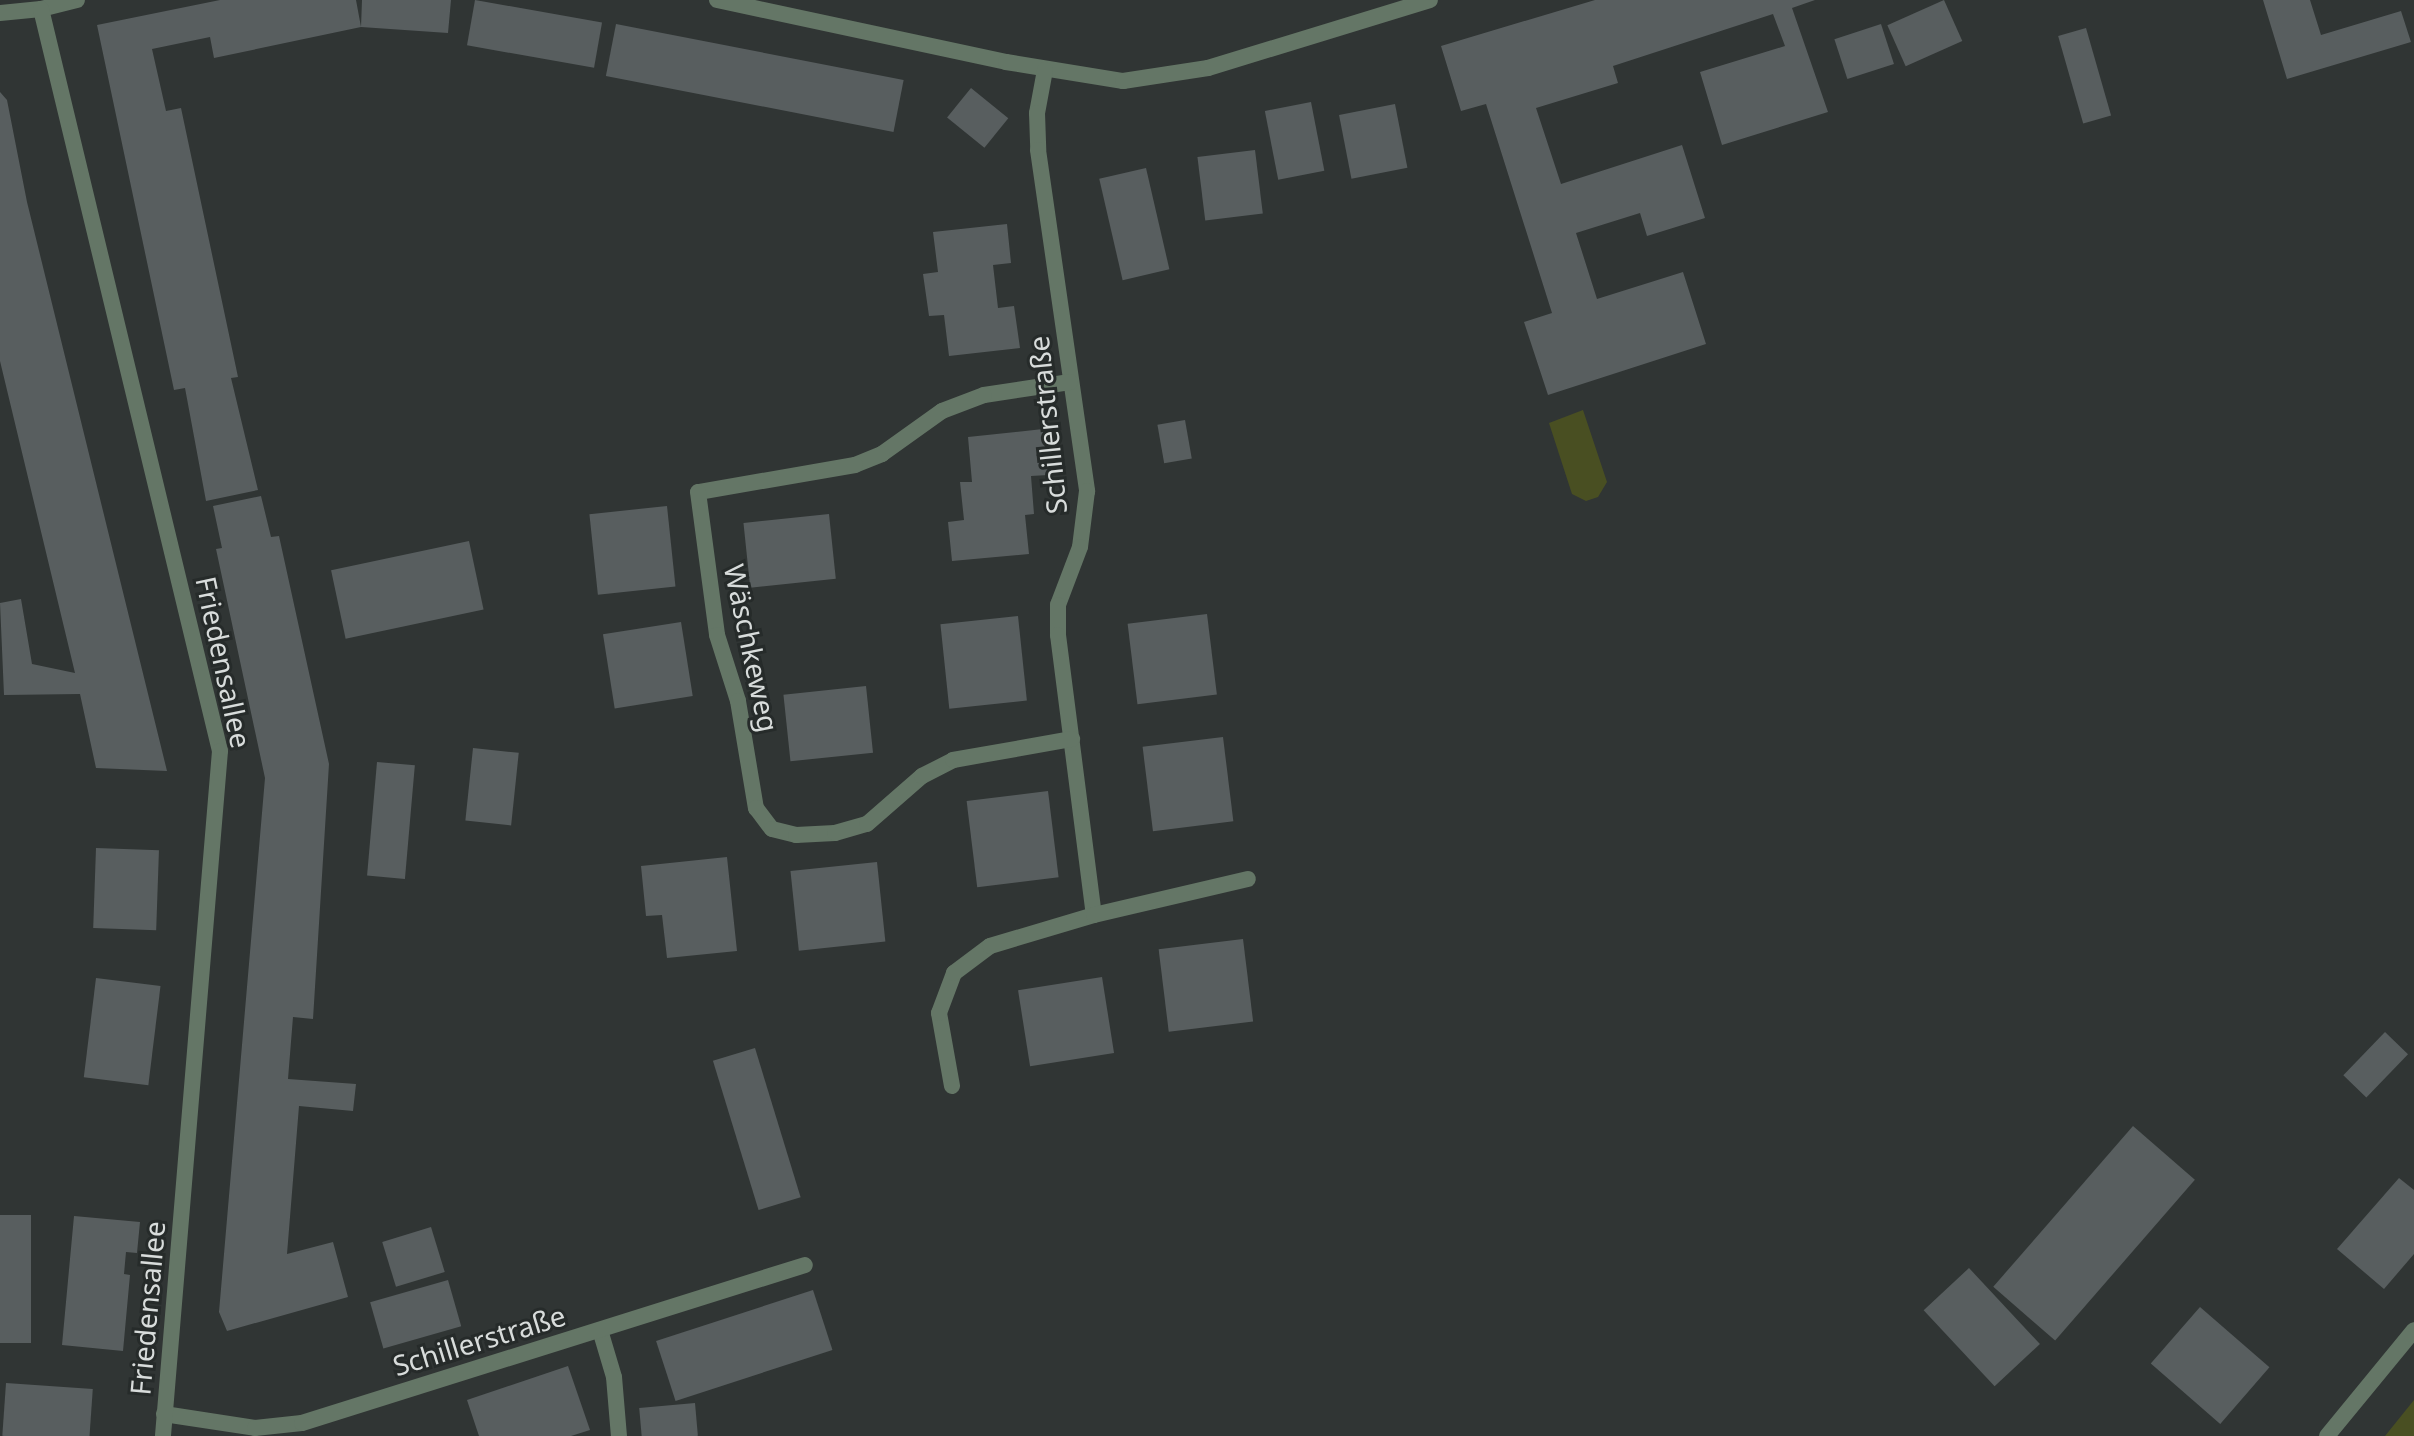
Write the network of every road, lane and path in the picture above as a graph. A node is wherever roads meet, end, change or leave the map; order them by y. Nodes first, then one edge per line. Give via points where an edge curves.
1 (77, 0) edge
2 (717, 0) edge
3 (1430, 0) edge
4 (41, 9) junction
5 (0, 13) edge
6 (1045, 70) junction
7 (1070, 382) junction
8 (1072, 739) junction
9 (1248, 879) dead end
10 (1094, 915) junction
11 (952, 1086) dead end
12 (805, 1265) dead end
13 (600, 1330) junction
14 (2414, 1330) edge
15 (164, 1414) junction
16 (163, 1436) edge
17 (619, 1436) edge
18 (2327, 1436) edge

1 - 4 street
2 - 6 street
3 - 6 street via 1168,78 1123,81
4 - 5 street
4 - 15 street, Friedensallee via 220,751
6 - 7 street, Schillerstraße via 1037,131
7 - 8 street, Schillerstraße via 1087,491 1080,547 1058,605
7 - 8 street, Wäschkeweg via 970,400 942,411 882,454 855,465 698,492 717,635 738,701 756,808 772,829 809,834 867,824 922,776 953,760 985,750
8 - 10 street, Schillerstraße
9 - 10 street
10 - 11 street via 990,946 954,973 939,1013
12 - 13 street, Schillerstraße
13 - 15 street, Schillerstraße via 302,1423 255,1428
13 - 17 street via 614,1377
14 - 18 street
15 - 16 street, Friedensallee

